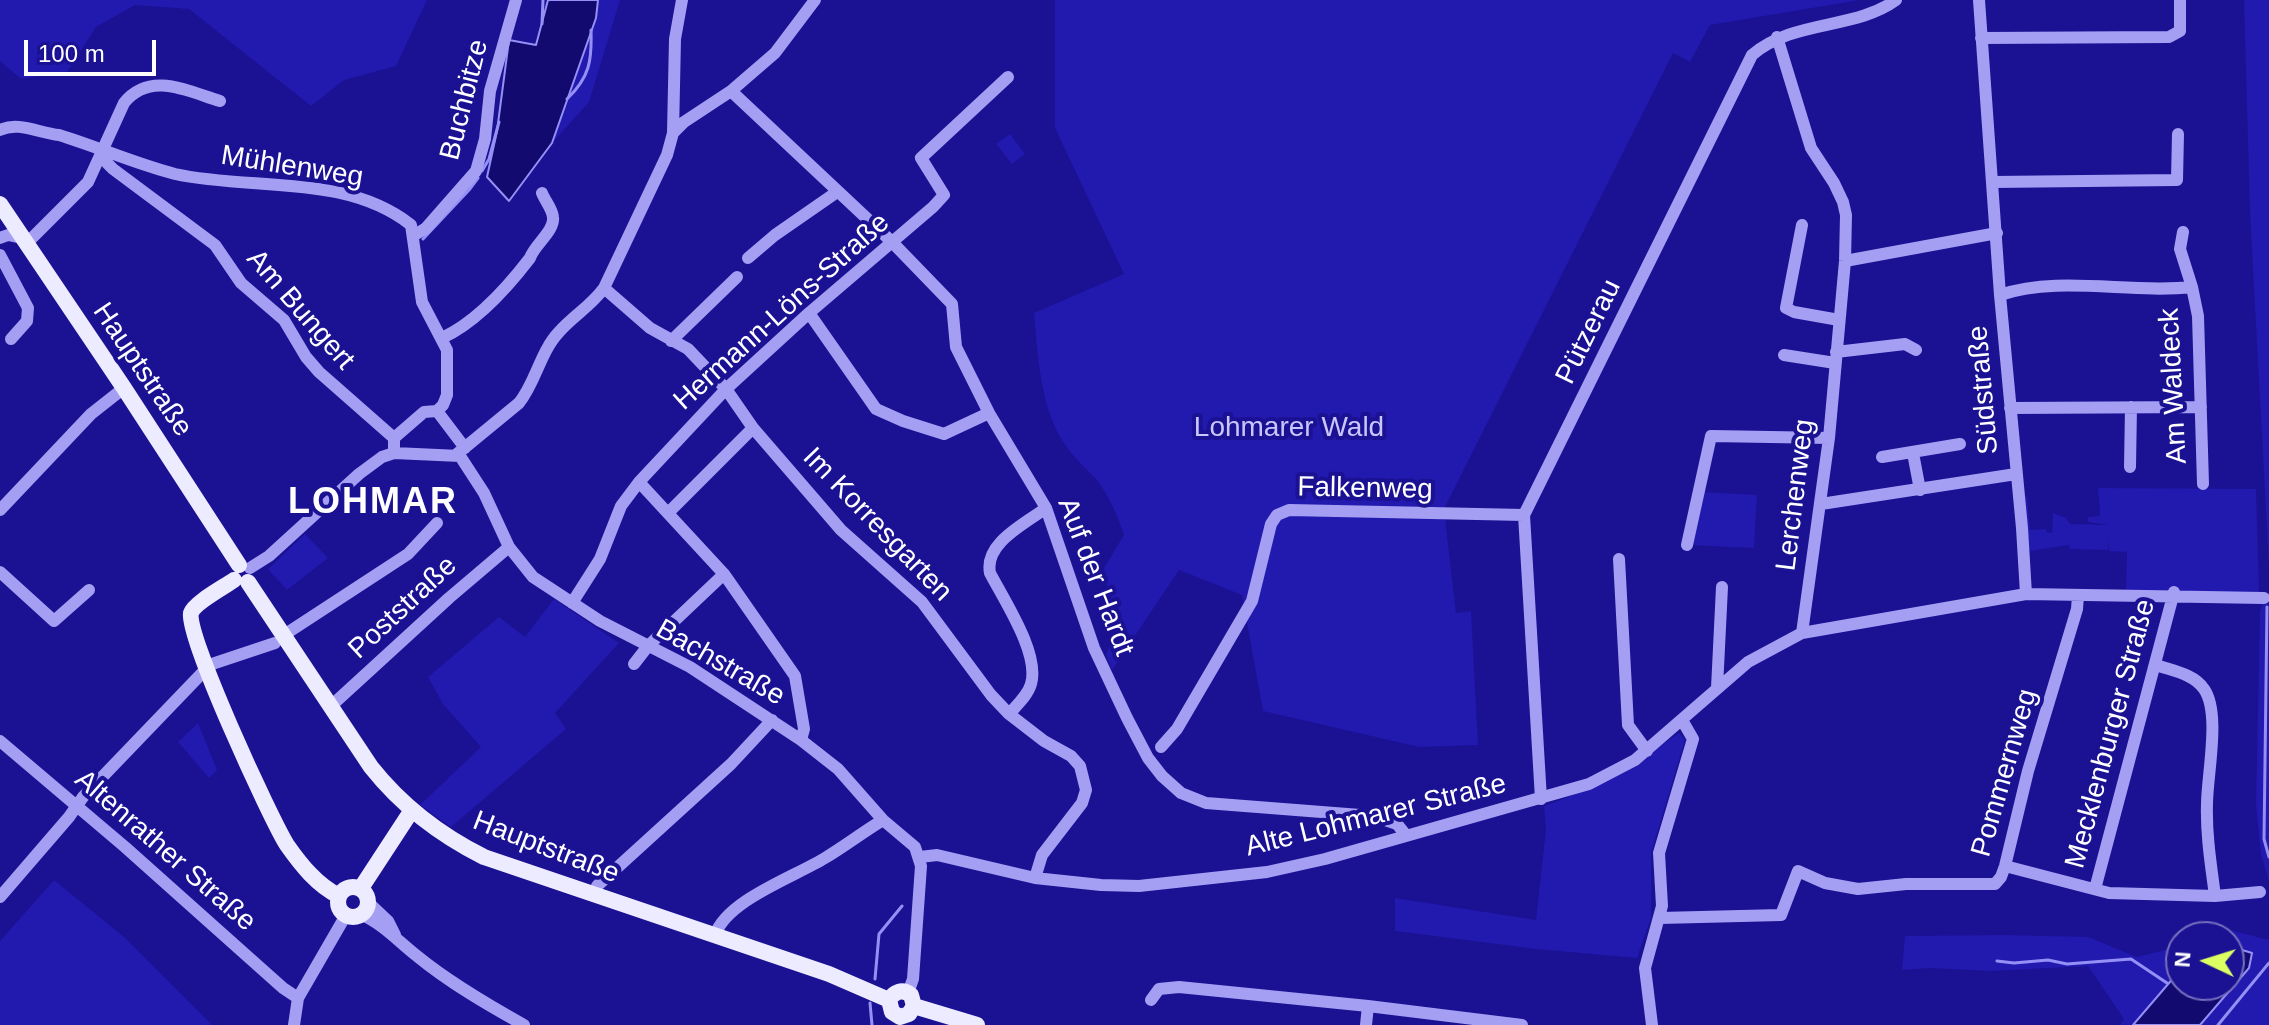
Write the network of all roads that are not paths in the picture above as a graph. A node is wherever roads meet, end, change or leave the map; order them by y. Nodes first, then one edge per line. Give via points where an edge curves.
1 (516, 0) edge
2 (682, 0) edge
3 (815, 0) edge
4 (1896, 0) edge
5 (1979, 0) edge
6 (2180, 0) edge
7 (1777, 37) junction
8 (1981, 38) junction
9 (1008, 77) dead end
10 (731, 91) junction
11 (220, 101) dead end
12 (0, 130) edge
13 (673, 133) junction
14 (2178, 134) dead end
15 (104, 150) junction
16 (1993, 182) junction
17 (837, 192) junction
18 (542, 193) dead end
19 (0, 204) edge
20 (1802, 225) dead end
21 (6, 226) edge
22 (2183, 232) dead end
23 (1997, 233) junction
24 (413, 236) junction
25 (0, 238) edge
26 (24, 241) junction
27 (892, 242) junction
28 (0, 255) edge
29 (748, 258) dead end
30 (1845, 261) junction
31 (737, 277) dead end
32 (2192, 287) junction
33 (604, 288) junction
34 (2000, 295) junction
35 (809, 313) junction
36 (1839, 320) junction
37 (442, 338) junction
38 (11, 339) dead end
39 (671, 341) junction
40 (1916, 350) dead end
41 (1784, 355) dead end
42 (1835, 358) junction
43 (124, 388) junction
44 (726, 389) junction
45 (2131, 407) junction
46 (2201, 407) junction
47 (2010, 408) junction
48 (437, 411) junction
49 (989, 413) junction
50 (753, 428) junction
51 (394, 438) junction
52 (1829, 438) junction
53 (1960, 444) dead end
54 (461, 451) junction
55 (394, 453) junction
56 (1913, 453) junction
57 (1882, 457) dead end
58 (2130, 467) dead end
59 (2016, 474) junction
60 (639, 482) junction
61 (2203, 484) dead end
62 (1920, 490) junction
63 (1821, 504) junction
64 (1046, 508) junction
65 (0, 510) edge
66 (669, 512) junction
67 (1524, 515) junction
68 (437, 523) dead end
69 (1687, 545) dead end
70 (509, 547) junction
71 (1619, 559) dead end
72 (0, 572) edge
73 (243, 574) junction
74 (724, 574) junction
75 (1722, 587) dead end
76 (89, 590) dead end
77 (2026, 594) junction
78 (2174, 594) junction
79 (2078, 596) junction
80 (2264, 598) dead end
81 (572, 603) junction
82 (1802, 633) junction
83 (279, 639) junction
84 (648, 646) junction
85 (634, 664) dead end
86 (2156, 665) junction
87 (206, 669) junction
88 (1717, 688) junction
89 (331, 706) junction
90 (1009, 714) junction
91 (772, 720) junction
92 (1682, 720) junction
93 (801, 740) junction
94 (0, 741) edge
95 (1161, 747) dead end
96 (1647, 751) junction
97 (1541, 799) junction
98 (77, 805) junction
99 (412, 810) junction
100 (883, 820) junction
101 (1405, 834) junction
102 (447, 838) junction
103 (388, 846) junction
104 (920, 857) junction
105 (2005, 866) junction
106 (1035, 878) junction
107 (2095, 889) junction
108 (2260, 892) dead end
109 (596, 895) junction
110 (339, 896) junction
111 (2215, 896) junction
112 (0, 897) edge
113 (359, 906) junction
114 (1660, 918) junction
115 (715, 935) junction
116 (878, 994) junction
117 (298, 998) junction
118 (911, 999) junction
119 (1151, 1000) dead end
120 (1368, 1006) junction
121 (900, 1021) edge
122 (294, 1025) edge
123 (524, 1025) edge
124 (977, 1025) edge
125 (1366, 1025) edge
126 (1522, 1025) edge
127 (1652, 1025) edge

1 - 24 street, Buchbitze via 490,91 476,171
2 - 13 street via 675,39
3 - 10 street via 775,53
4 - 7 street, Pützerau
5 - 8 street, Südstraße
6 - 8 street via 2180,31 2169,37
7 - 30 street, Lerchenweg via 1811,148 1843,202
7 - 67 street, Pützerau via 1752,55 1744,69
8 - 16 street, Südstraße
9 - 27 street, Hermann-Löns-Straße via 921,158 944,195
10 - 13 street
10 - 17 street, Auf der Hardt
11 - 15 street via 166,86 141,88 124,103
12 - 15 street, Mühlenweg via 14,125
13 - 33 street
14 - 16 street via 2177,180
15 - 24 street, Mühlenweg via 175,173 365,200 411,225
15 - 26 street via 88,182
15 - 51 street, Am Bungert via 113,169 215,245 241,283 284,320 319,372
16 - 23 street, Südstraße
17 - 27 street, Auf der Hardt
17 - 29 street
18 - 37 street via 553,224 530,258 481,311
19 - 21 main road, Hauptstraße
20 - 36 street via 1786,308
21 - 26 main road, Hauptstraße
22 - 32 street, Am Waldeck via 2180,249
23 - 30 street
23 - 34 street, Südstraße
24 - 37 street via 422,302
25 - 26 street
26 - 43 main road, Hauptstraße
27 - 35 street, Hermann-Löns-Straße
27 - 49 street, Auf der Hardt via 952,304 956,347
28 - 38 street via 28,308 23,327
30 - 36 street, Lerchenweg
31 - 39 street
32 - 34 street, Am Waldeck via 2020,288
32 - 46 street, Am Waldeck
33 - 39 street, Im Korresgarten
33 - 54 street via 558,332 527,394
34 - 47 street, Südstraße
35 - 44 street, Hermann-Löns-Straße
35 - 49 street via 876,409 944,434
36 - 42 street, Lerchenweg
37 - 48 street via 449,374 447,395
39 - 44 street, Im Korresgarten via 688,349
40 - 42 street via 1905,344
41 - 42 street
42 - 52 street, Lerchenweg
43 - 65 street via 91,414
43 - 73 main road, Hauptstraße
44 - 50 street, Im Korresgarten
44 - 60 street, Hermann-Löns-Straße
45 - 46 street
45 - 47 street
45 - 58 street
46 - 61 street, Am Waldeck
47 - 59 street, Südstraße
48 - 51 street via 424,412
48 - 54 street, Bachstraße
49 - 64 street, Auf der Hardt
50 - 66 street
50 - 90 street, Im Korresgarten via 841,530 922,602
51 - 55 street
52 - 63 street, Lerchenweg
52 - 69 street via 1711,436
53 - 56 street
54 - 55 street
54 - 70 street, Bachstraße
55 - 73 street via 373,461
56 - 57 street
56 - 62 street
59 - 62 street
59 - 77 street, Südstraße
60 - 66 street
60 - 81 street, Hermann-Löns-Straße via 621,506 600,559
62 - 63 street
63 - 82 street, Lerchenweg
64 - 90 street, Im Korresgarten via 1011,534 988,562 1033,662 1029,691
64 - 101 street, Auf der Hardt via 1094,648 1162,776 1181,793 1206,803 1373,816 1397,824
66 - 74 street
67 - 95 street, Falkenweg via 1283,512 1271,524 1252,601 1177,729
67 - 97 street, Pützerau
68 - 83 street via 408,554
70 - 81 street, Bachstraße via 533,577
70 - 89 street, Poststraße
71 - 96 street via 1628,725
72 - 76 street via 54,621
73 - 83 main road, Hauptstraße
73 - 87 main road via 190,615
74 - 84 street
74 - 93 street via 795,676 804,729
75 - 88 street
77 - 79 street, Alte Lohmarer Straße
77 - 82 street, Alte Lohmarer Straße
78 - 79 street, Alte Lohmarer Straße
78 - 80 street, Alte Lohmarer Straße
78 - 86 street, Mecklenburger Straße
79 - 105 street, Pommernweg
81 - 84 street, Bachstraße
82 - 88 street, Alte Lohmarer Straße via 1748,662
83 - 87 street
83 - 89 main road, Hauptstraße
84 - 85 street
84 - 91 street, Bachstraße
86 - 107 street, Mecklenburger Straße
86 - 111 street via 2190,677 2209,697 2207,805
87 - 98 street
87 - 110 main road via 280,833 314,879
88 - 92 street, Alte Lohmarer Straße
89 - 99 main road, Hauptstraße via 371,767
90 - 106 street, Im Korresgarten via 1071,756 1085,776 1082,803 1042,855
91 - 93 street, Bachstraße
91 - 109 street via 597,886
92 - 96 street, Alte Lohmarer Straße
92 - 114 street via 1693,739 1659,853
93 - 100 street, Bachstraße via 838,769
94 - 98 street, Altenrather Straße
96 - 97 street, Alte Lohmarer Straße via 1589,784
97 - 101 street, Alte Lohmarer Straße
98 - 112 street
98 - 117 street, Altenrather Straße
99 - 102 main road, Hauptstraße
99 - 103 main road
100 - 104 street, Bachstraße via 906,837
100 - 115 street via 748,901 720,922
101 - 106 street, Alte Lohmarer Straße via 1267,872 1139,886
102 - 103 main road via 417,829
102 - 109 main road, Hauptstraße via 487,858
103 - 113 main road
104 - 106 street, Alte Lohmarer Straße via 937,855
104 - 118 street
105 - 107 street
105 - 114 street, Pommernweg via 1995,884 1858,889 1798,871 1781,915
107 - 111 street
108 - 111 street
109 - 115 main road, Hauptstraße
110 - 113 main road via 339,907
110 - 113 main road via 346,888
113 - 117 street
113 - 123 street via 444,975
114 - 127 street via 1645,968
115 - 116 main road, Hauptstraße
116 - 118 main road
116 - 121 main road
117 - 122 street
118 - 121 main road via 909,1014
118 - 124 main road
119 - 120 street via 1159,989 1179,987
120 - 125 street
120 - 126 street

